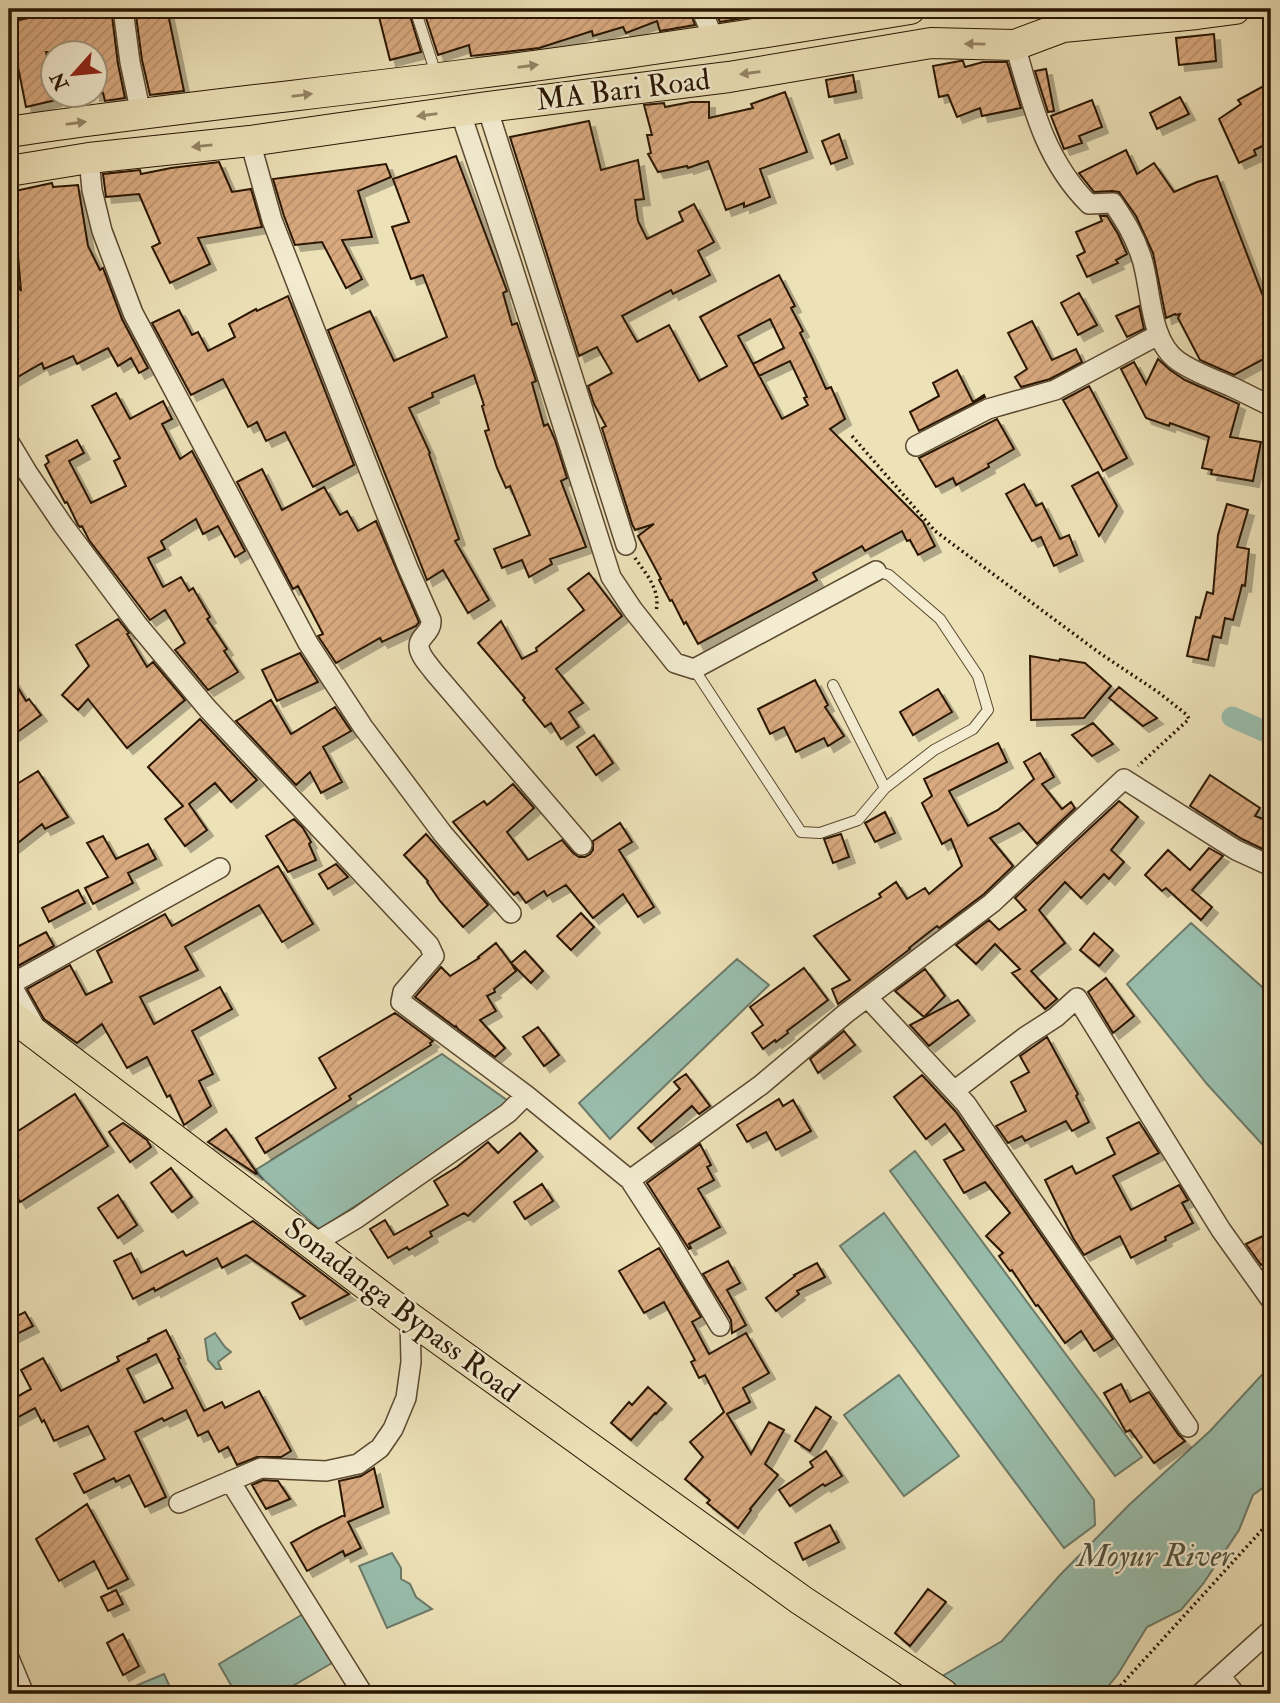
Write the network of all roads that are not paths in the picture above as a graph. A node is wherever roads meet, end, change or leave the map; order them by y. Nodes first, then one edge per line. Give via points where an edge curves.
1 (122, 9) edge
2 (415, 9) edge
3 (701, 9) edge
4 (909, 9) edge
5 (1235, 9) edge
6 (714, 40) junction
7 (1015, 45) junction
8 (437, 78) junction
9 (474, 109) junction
10 (141, 114) junction
11 (9, 132) edge
12 (250, 141) junction
13 (89, 158) junction
14 (9, 171) edge
15 (1158, 335) junction
16 (1271, 406) edge
17 (9, 442) edge
18 (916, 446) dead end
19 (610, 495) junction
20 (589, 504) junction
21 (626, 545) road end
22 (876, 571) joint
23 (694, 669) junction
24 (833, 685) dead end
25 (885, 788) junction
26 (582, 845) dead end
27 (1271, 866) edge
28 (220, 868) dead end
29 (511, 913) dead end
30 (10, 983) edge
31 (867, 997) junction
32 (9, 1014) edge
33 (43, 1041) junction
34 (954, 1091) junction
35 (526, 1095) junction
36 (630, 1180) junction
37 (313, 1244) junction
38 (1271, 1300) edge
39 (410, 1318) junction
40 (720, 1326) dead end
41 (1188, 1427) dead end
42 (230, 1481) junction
43 (179, 1503) dead end
44 (1271, 1630) edge
45 (9, 1658) edge
46 (1221, 1677) junction
47 (24, 1694) edge
48 (363, 1694) edge
49 (943, 1694) edge
50 (1200, 1694) edge
51 (1235, 1694) edge

1 - 10 street
2 - 8 lane
3 - 6 street
4 - 6 main road, MA Bari Road
5 - 7 main road, MA Bari Road via 1063,27
8 -> 6 main road, MA Bari Road
7 -> 9 main road, MA Bari Road via 931,43 742,75
7 - 15 street via 1036,121 1076,191 1089,204 1113,203 1130,227 1142,258
10 -> 8 main road, MA Bari Road
9 -> 12 main road, MA Bari Road
9 - 19 street
9 - 20 street via 510,259
11 -> 10 main road, MA Bari Road
12 -> 13 main road, MA Bari Road
12 - 26 street via 272,220 431,620 420,642 422,654
13 - 14 main road, MA Bari Road
13 - 29 street via 102,231 133,313 307,643 443,834
15 - 16 street via 1177,360
15 - 18 street via 1055,390 988,409
17 - 35 street via 63,525 207,708 429,945 434,956 402,992 401,1002
19 - 20 street
19 - 21 street
20 - 23 street via 611,577 675,663
22 - 23 street
22 - 25 lane via 889,575 940,619 978,676 988,710 973,729 934,750
23 - 25 lane via 801,832 820,832 858,820
24 - 25 lane
27 - 31 street via 1236,850 1124,779 992,903
28 - 30 street
30 - 33 street
31 - 34 street
31 - 36 street via 761,1085
32 - 33 main road, Sonadanga Bypass Road
33 - 37 main road, Sonadanga Bypass Road
34 - 38 street via 1077,998 1221,1230
34 - 41 street
35 - 36 street
35 - 37 street via 508,1113
36 - 40 street
37 - 39 main road, Sonadanga Bypass Road
39 - 42 street via 411,1362 405,1398 380,1448 358,1464 326,1471 261,1468
39 - 49 main road, Sonadanga Bypass Road via 801,1600
42 - 43 street
42 - 48 street
44 - 46 street
45 - 47 street
46 - 50 street
46 - 51 street

